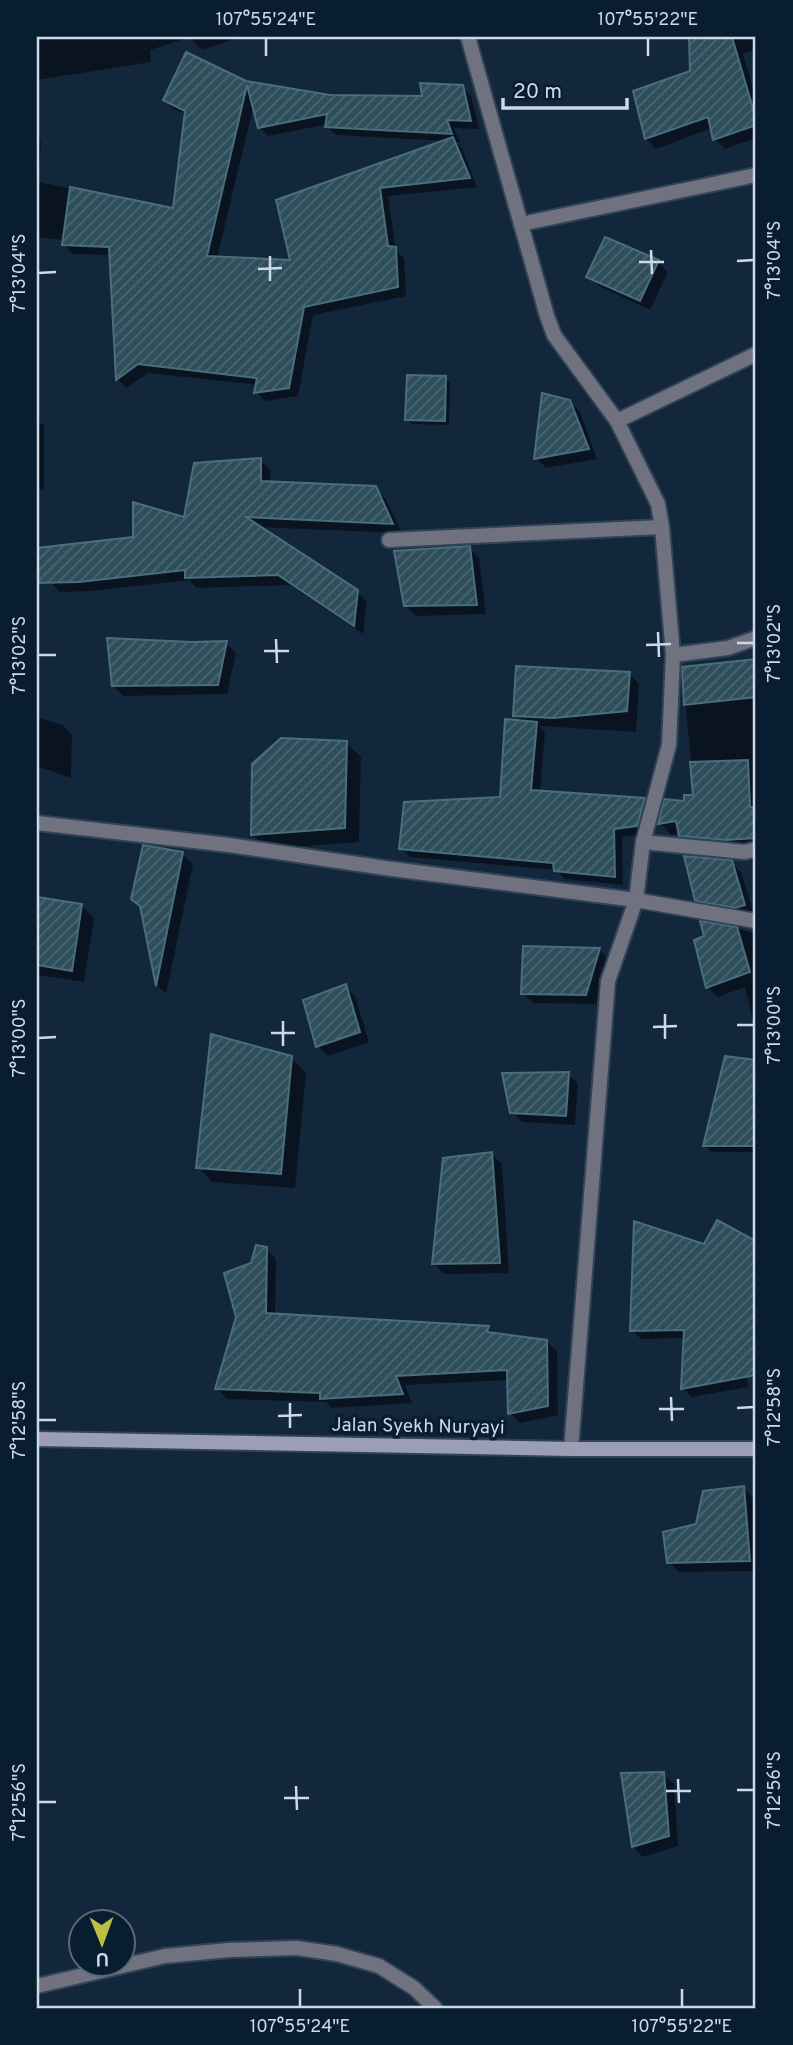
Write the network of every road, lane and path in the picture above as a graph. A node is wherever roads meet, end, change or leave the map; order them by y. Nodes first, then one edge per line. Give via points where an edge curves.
1 (468, 37) edge
2 (756, 175) edge
3 (521, 224) junction
4 (756, 354) edge
5 (617, 421) junction
6 (662, 527) junction
7 (389, 540) dead end
8 (756, 638) edge
9 (673, 654) junction
10 (37, 823) edge
11 (643, 842) junction
12 (756, 849) edge
13 (636, 900) junction
14 (756, 920) edge
15 (37, 1439) edge
16 (571, 1449) junction
17 (756, 1449) edge
18 (37, 1986) edge
19 (435, 2008) edge

1 - 3 street
2 - 3 street
3 - 5 street via 554,335
4 - 5 street
5 - 6 street via 658,504
6 - 7 street
6 - 9 street
8 - 9 street via 728,648
9 - 11 street via 669,745
10 - 13 street
11 - 12 street via 745,852
11 - 13 street
13 - 14 street
13 - 16 street via 608,981
15 - 16 main road, Jalan Syekh Nuryayi
16 - 17 main road, Jalan Syekh Nuryayi
18 - 19 street via 165,1956 297,1948 379,1966

